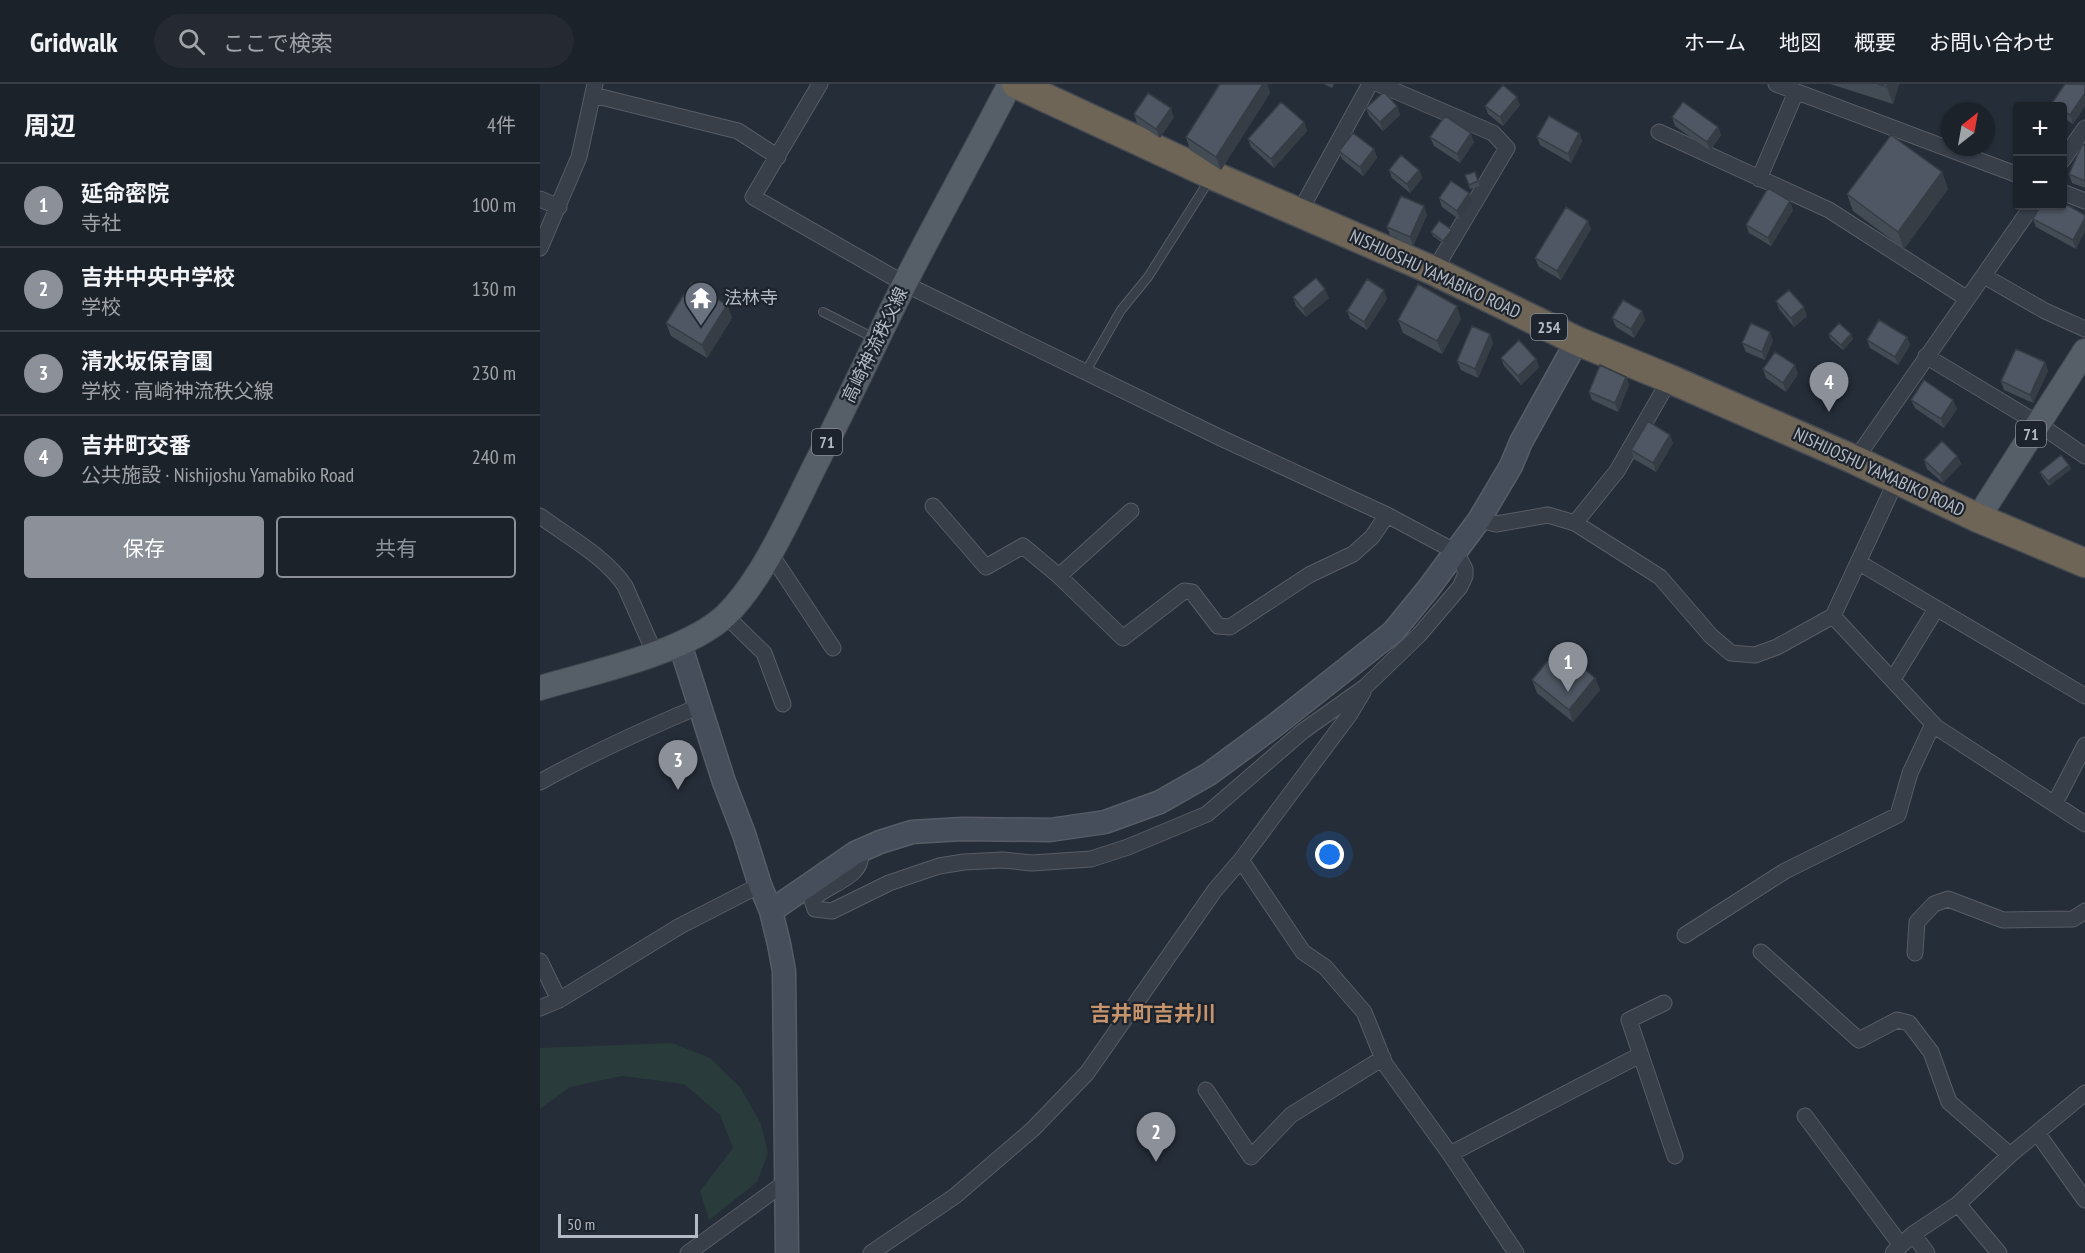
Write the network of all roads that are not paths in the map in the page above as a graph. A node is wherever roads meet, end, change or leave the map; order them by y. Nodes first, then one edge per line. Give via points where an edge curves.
1 (820, 84) edge
2 (1010, 84) edge
3 (1016, 84) edge
4 (1370, 84) edge
5 (1379, 84) edge
6 (1785, 87) edge
7 (594, 89) edge
8 (2085, 128) edge
9 (1659, 132) dead end
10 (2065, 156) edge
11 (778, 157) junction
12 (2013, 173) edge
13 (1212, 175) junction
14 (1759, 179) junction
15 (2067, 194) edge
16 (540, 199) edge
17 (2085, 201) edge
18 (559, 207) junction
19 (2029, 210) edge
20 (1300, 211) junction
21 (540, 248) edge
22 (1434, 271) junction
23 (1984, 276) junction
24 (905, 284) junction
25 (1966, 298) junction
26 (823, 312) dead end
27 (2085, 329) edge
28 (878, 340) junction
29 (1577, 341) junction
30 (2085, 351) edge
31 (1926, 356) junction
32 (1086, 371) junction
33 (1670, 379) junction
34 (2037, 423) junction
35 (2085, 456) edge
36 (1855, 460) junction
37 (1897, 479) junction
38 (933, 506) dead end
39 (1131, 511) dead end
40 (1387, 515) junction
41 (540, 516) edge
42 (1978, 519) junction
43 (1479, 520) junction
44 (1575, 523) junction
45 (1456, 552) junction
46 (770, 553) junction
47 (1858, 562) junction
48 (2085, 563) edge
49 (1059, 576) junction
50 (1936, 609) junction
51 (725, 615) junction
52 (1833, 616) junction
53 (680, 644) junction
54 (833, 648) dead end
55 (656, 654) junction
56 (1893, 679) junction
57 (1365, 687) junction
58 (540, 688) edge
59 (2085, 696) edge
60 (783, 704) dead end
61 (700, 706) junction
62 (1933, 724) junction
63 (2085, 745) edge
64 (540, 782) edge
65 (2055, 803) junction
66 (2085, 824) edge
67 (860, 851) junction
68 (1241, 860) junction
69 (760, 885) junction
70 (771, 911) junction
71 (2085, 911) edge
72 (1685, 935) dead end
73 (1761, 952) dead end
74 (1915, 953) dead end
75 (540, 961) edge
76 (560, 1000) junction
77 (1664, 1003) dead end
78 (540, 1008) edge
79 (1640, 1055) junction
80 (1383, 1058) junction
81 (1206, 1090) dead end
82 (2085, 1093) edge
83 (1805, 1116) dead end
84 (2038, 1134) junction
85 (1450, 1154) junction
86 (2010, 1155) junction
87 (1675, 1156) dead end
88 (787, 1180) junction
89 (2085, 1200) edge
90 (1958, 1204) junction
91 (1912, 1234) junction
92 (1896, 1248) edge
93 (688, 1253) edge
94 (787, 1253) edge
95 (871, 1253) edge
96 (1516, 1253) edge
97 (1927, 1253) edge
98 (1999, 1253) edge

1 - 11 street
2 - 24 main road, 高崎神流秩父線 / 71
3 - 13 highway, NISHIJOSHU YAMABIKO ROAD / 254
4 - 20 street
5 - 22 street via 1493,134 1507,148
6 - 12 street
6 - 14 street
7 - 11 street via 738,131
7 - 18 street via 579,157
8 - 10 street
9 - 14 street
11 - 24 street via 753,197
13 - 20 highway, NISHIJOSHU YAMABIKO ROAD / 254
13 - 32 lane via 1148,277 1121,310
14 - 25 street via 1829,210
15 - 17 street
16 - 18 street
18 - 21 street
19 - 23 street
20 - 22 highway, NISHIJOSHU YAMABIKO ROAD / 254
22 - 29 highway, NISHIJOSHU YAMABIKO ROAD / 254
23 - 25 street
23 - 27 street
24 - 28 main road, 高崎神流秩父線 / 71
24 - 32 street
25 - 31 street
26 - 28 lane
28 - 46 main road, 高崎神流秩父線 / 71
29 - 33 highway, NISHIJOSHU YAMABIKO ROAD / 254
29 - 43 street
30 - 34 main road, 71
31 - 34 street
31 - 36 street
32 - 40 street
33 - 36 highway, NISHIJOSHU YAMABIKO ROAD / 254
33 - 44 street via 1617,471
34 - 35 street
34 - 42 main road, 71
36 - 37 highway, NISHIJOSHU YAMABIKO ROAD / 254
37 - 42 highway, NISHIJOSHU YAMABIKO ROAD / 254
37 - 47 street
38 - 49 street via 986,567 1023,546
39 - 49 street
40 - 45 street
40 - 49 street via 1372,537 1353,554 1309,575 1230,627 1218,626 1192,592 1184,591 1123,638
41 - 55 street via 619,576
42 - 48 highway, NISHIJOSHU YAMABIKO ROAD / 254
43 - 44 street via 1496,524 1548,515
43 - 45 street
44 - 52 street via 1660,577 1711,636 1731,653 1755,655
45 - 57 street via 1465,569 1460,587 1419,635
45 - 67 street via 1392,632 1275,726 1209,774 1160,802 1105,822 1050,830 912,832
46 - 51 main road, 高崎神流秩父線 / 71
46 - 54 street
47 - 50 street
47 - 52 street
50 - 56 street
50 - 59 street
51 - 53 main road, 高崎神流秩父線 / 71
51 - 60 street via 764,653
52 - 56 street
53 - 55 main road, 高崎神流秩父線 / 71
53 - 61 street
55 - 58 main road, 高崎神流秩父線 / 71
56 - 62 street
57 - 67 street via 1304,731 1207,814 1128,847 1091,859 1032,863 1003,860 939,866 889,883 832,911 814,909 812,900 818,894 845,879 858,866 862,859
57 - 68 street via 1350,714
61 - 64 street via 606,747
61 - 69 street
62 - 65 street
62 - 72 street via 1910,772 1898,815 1785,871
63 - 65 street
65 - 66 street
67 - 70 street
68 - 80 street via 1303,952 1325,967 1364,1012
68 - 95 street via 1215,890 1087,1074 1034,1129 956,1196
69 - 70 street
69 - 76 street via 680,926
70 - 88 street via 784,971
71 - 74 street via 2073,919 2003,920 1948,899 1934,904 1917,922
73 - 86 street via 1859,1040 1897,1020 1909,1023 1931,1052 1949,1102
75 - 76 street
76 - 78 street
77 - 79 street via 1629,1020
79 - 85 street
79 - 87 street
80 - 81 street via 1291,1115 1251,1157
80 - 85 street
82 - 84 street
83 - 92 street
84 - 86 street
84 - 89 street
85 - 96 street
86 - 90 street
88 - 93 street
88 - 94 street
90 - 91 street
90 - 98 street
91 - 92 street
91 - 97 street

